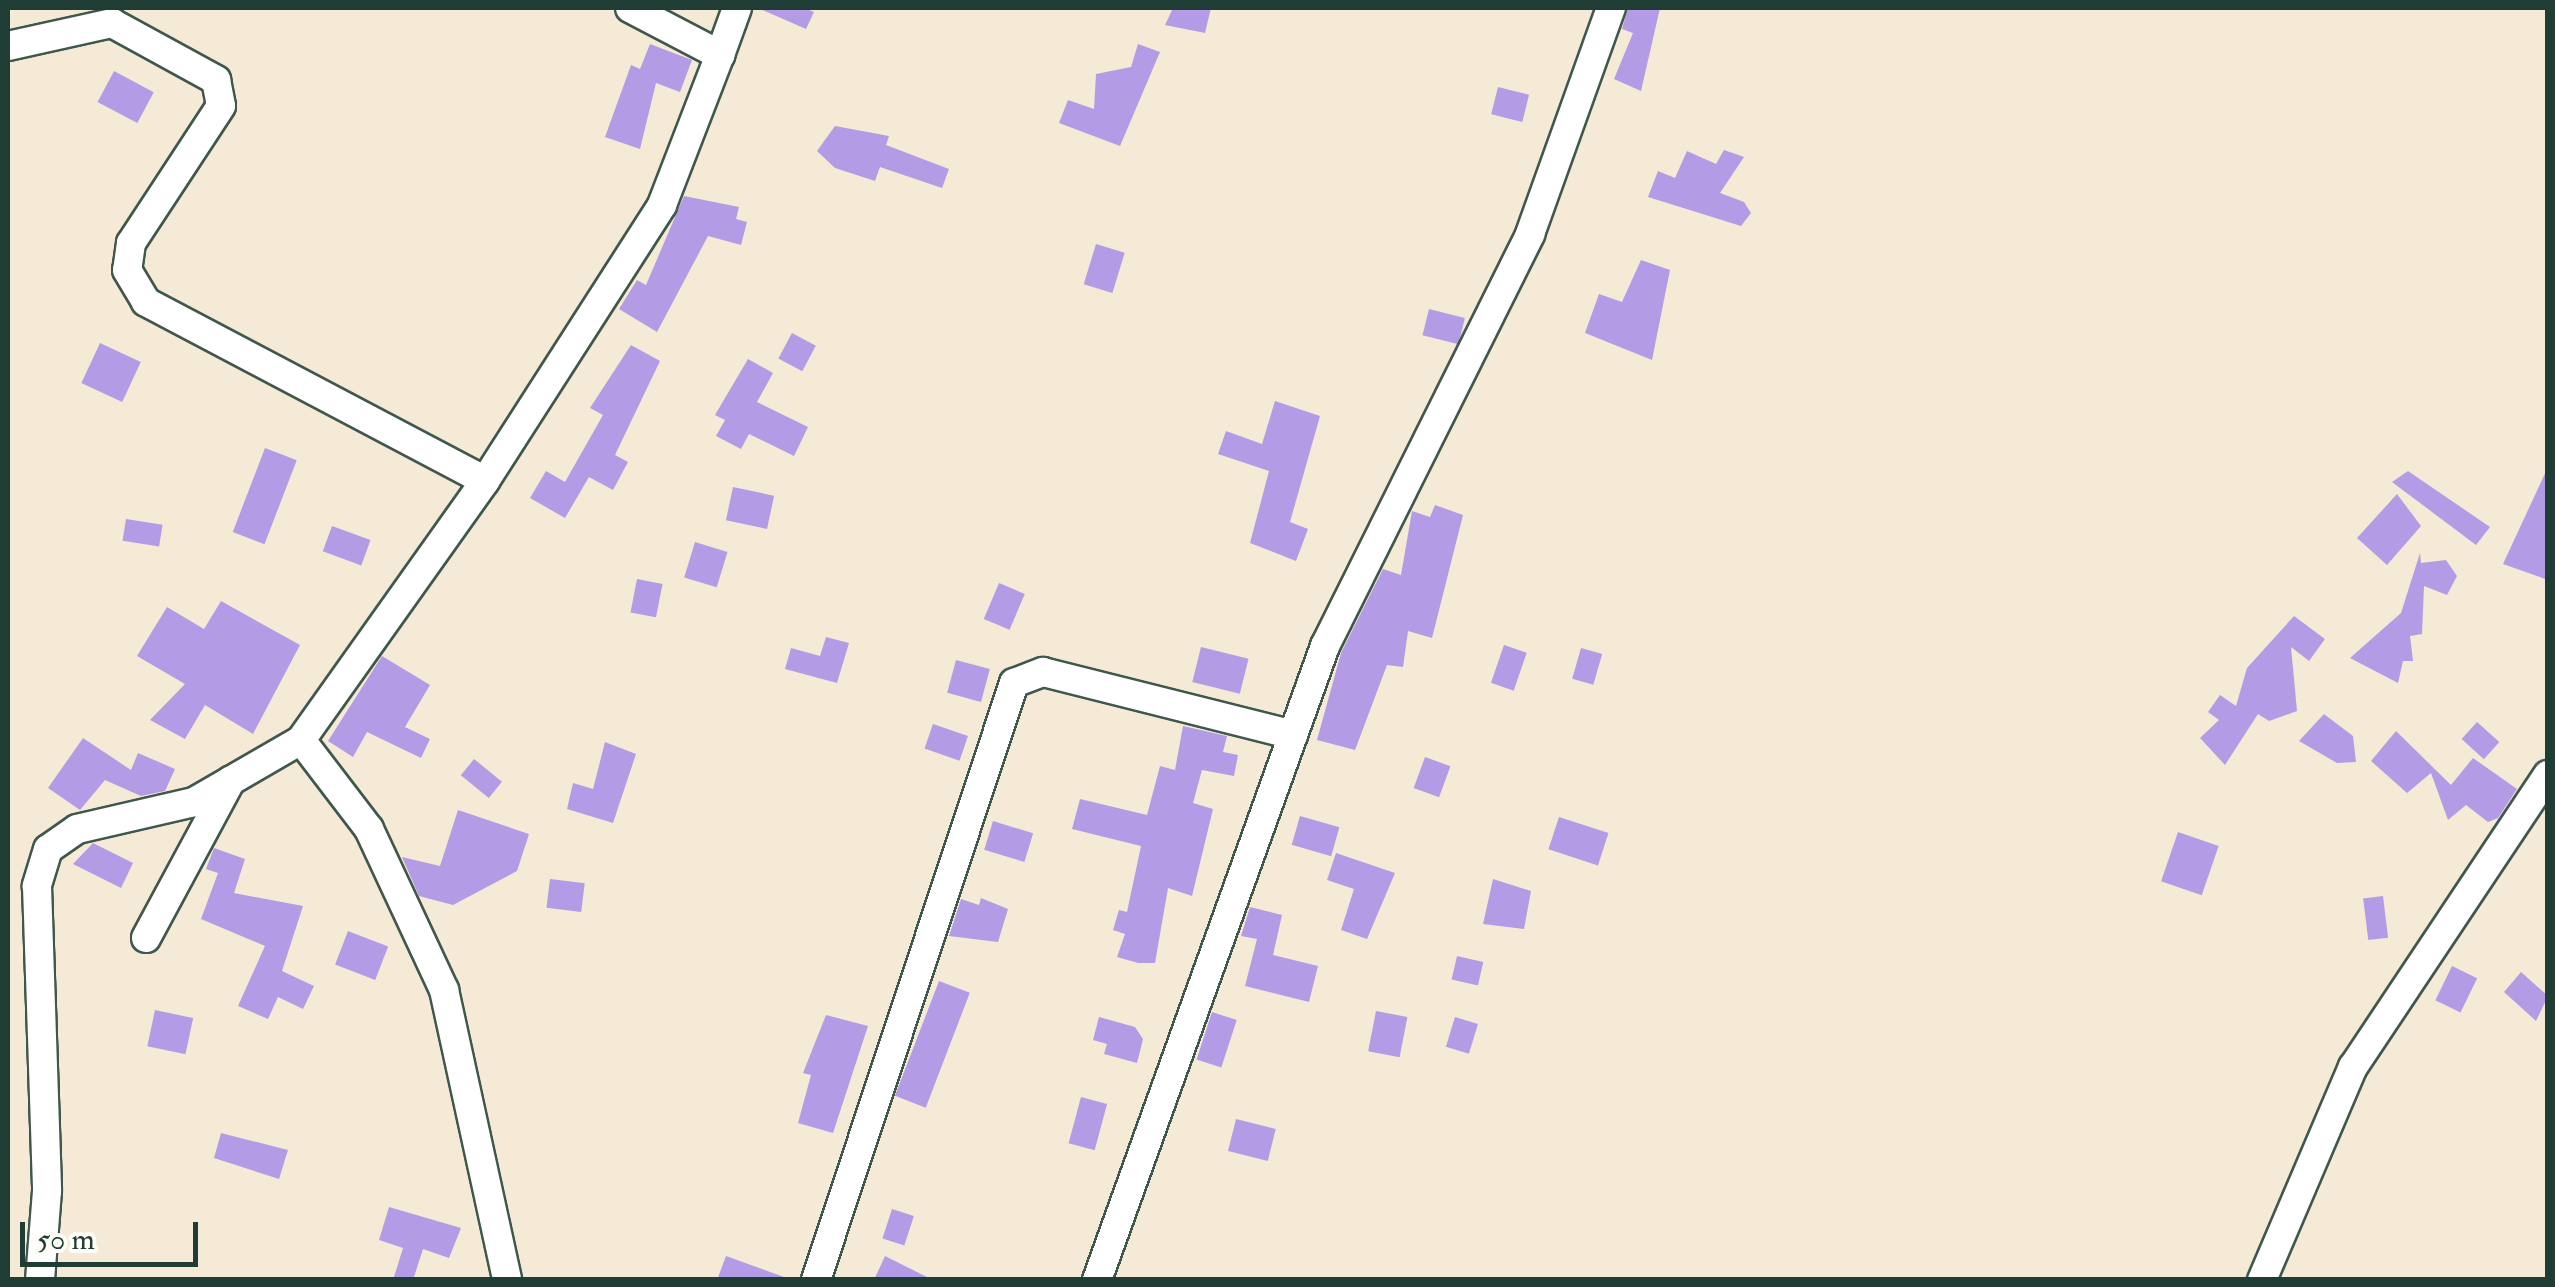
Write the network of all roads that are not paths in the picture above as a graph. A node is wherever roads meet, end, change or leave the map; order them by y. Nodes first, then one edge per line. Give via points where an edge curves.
1 (630, 8) edge
2 (736, 8) edge
3 (1611, 8) edge
4 (116, 16) edge
5 (8, 46) edge
6 (720, 55) junction
7 (486, 481) junction
8 (1293, 735) junction
9 (301, 740) junction
10 (2548, 775) edge
11 (232, 780) junction
12 (146, 938) dead end
13 (40, 1280) edge
14 (507, 1280) edge
15 (816, 1280) edge
16 (1098, 1280) edge
17 (2262, 1280) edge

1 - 6 street
2 - 6 street
3 - 8 street via 1530,234 1325,646
4 - 5 street
4 - 7 street via 216,80 220,94 221,106 131,243 127,270 146,302
6 - 7 street via 662,206
7 - 9 street
8 - 15 street via 1043,672 1014,683 988,740
8 - 16 street
9 - 11 street
9 - 14 street via 369,829 444,990
10 - 17 street via 2353,1067
11 - 12 street
11 - 13 street via 194,802 77,829 40,864 48,1191

